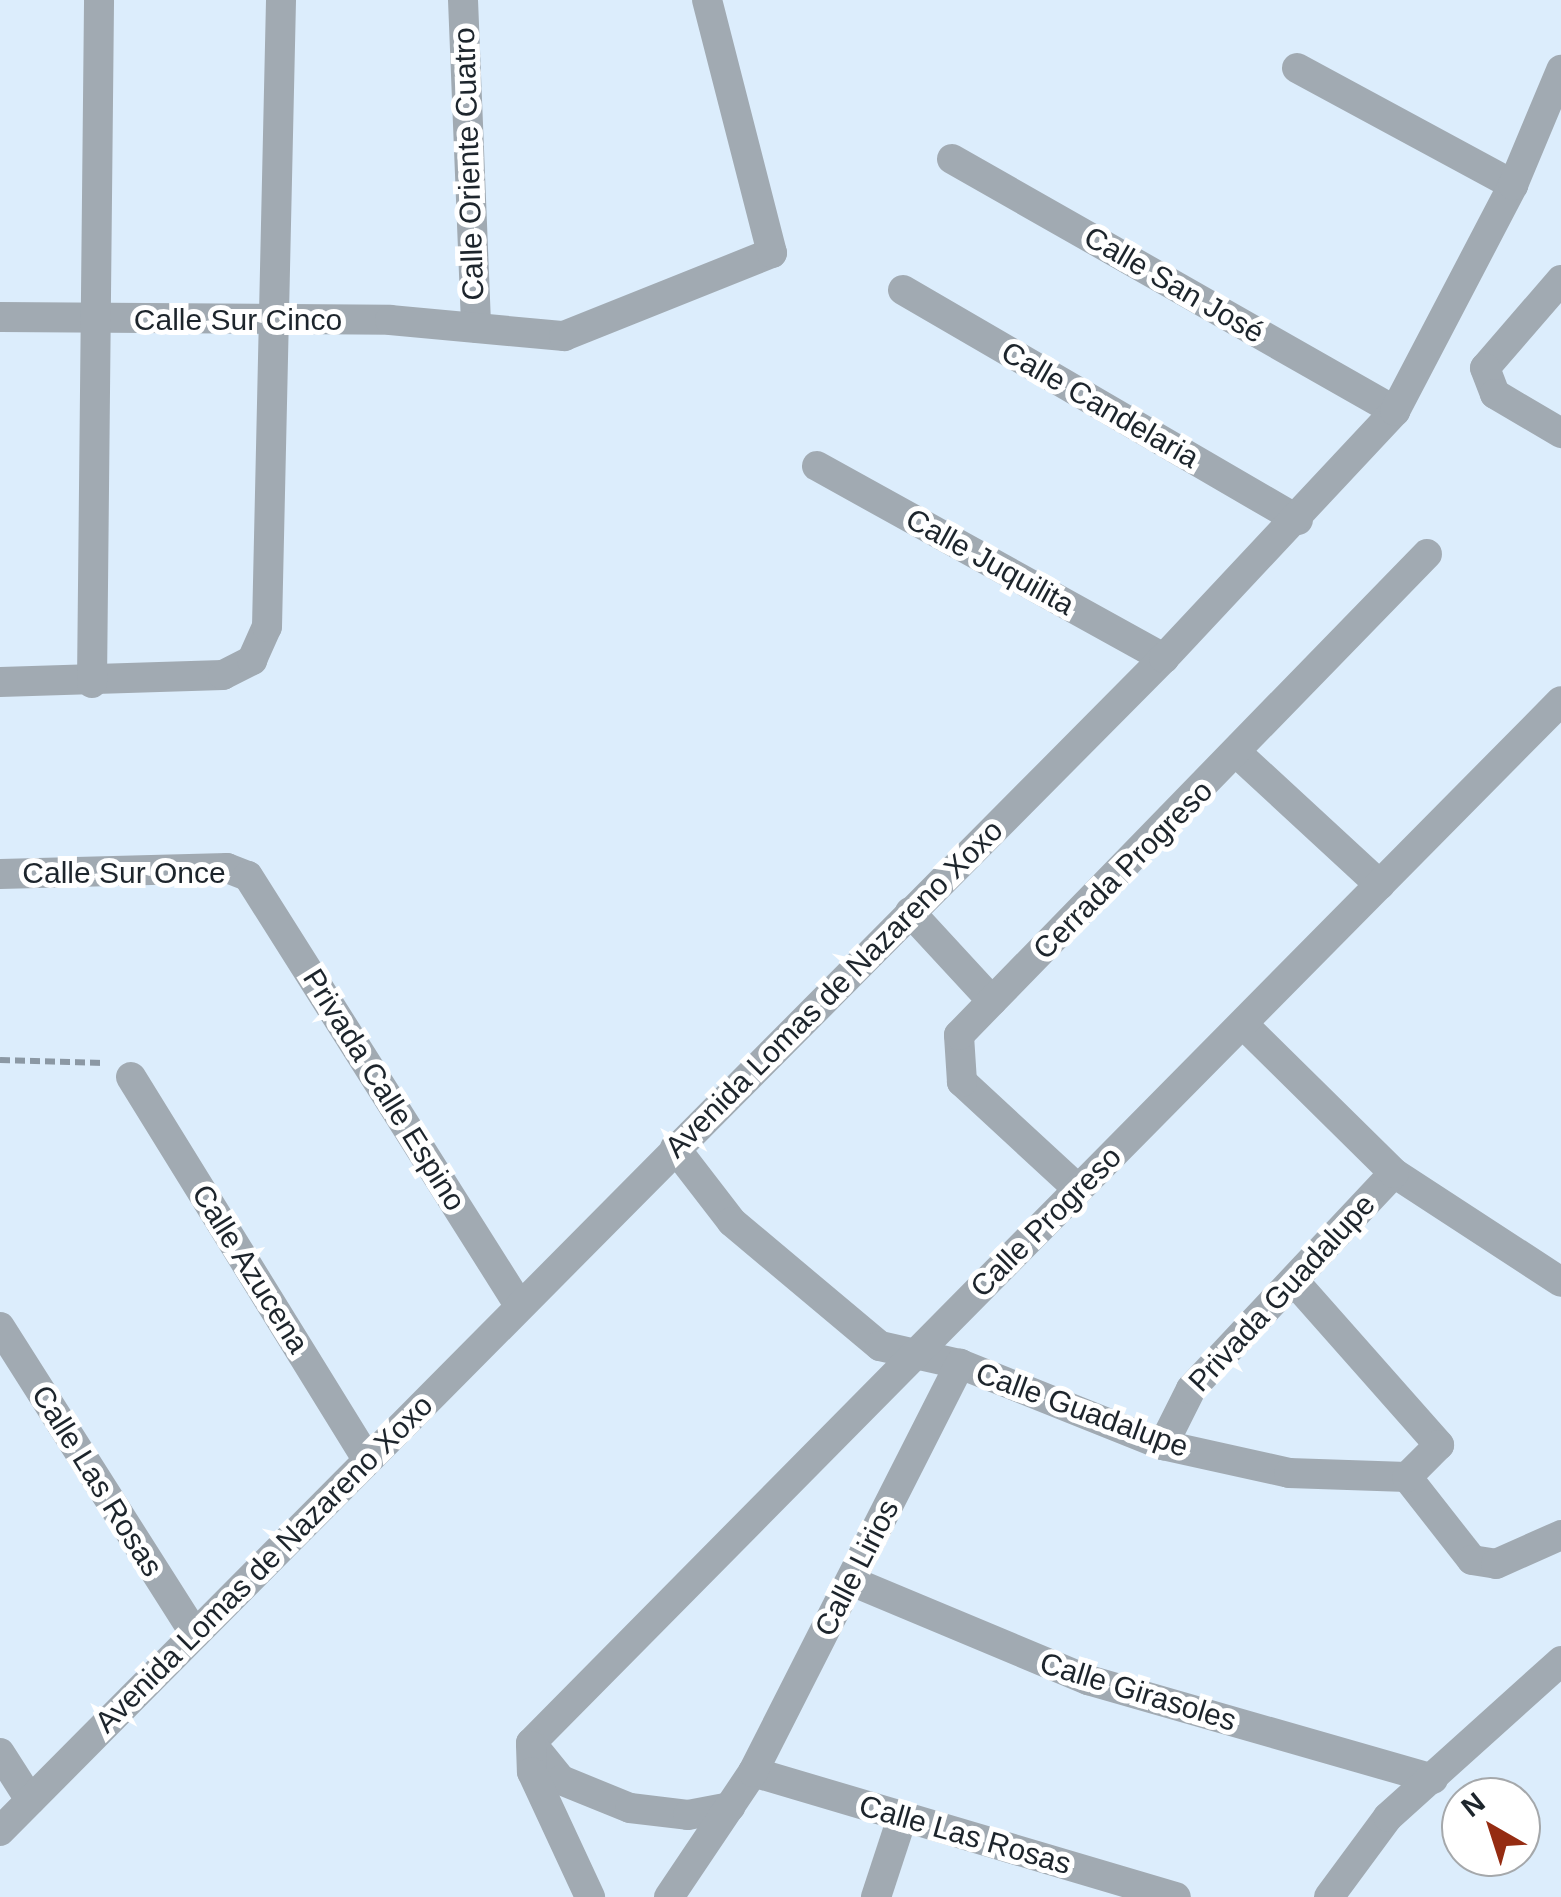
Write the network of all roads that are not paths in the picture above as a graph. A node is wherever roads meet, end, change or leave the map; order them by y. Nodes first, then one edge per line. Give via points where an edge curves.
1 (99, 0) edge
2 (282, 0) edge
3 (462, 0) edge
4 (707, 0) edge
5 (1297, 68) dead end
6 (1561, 70) edge
7 (952, 159) dead end
8 (1513, 185) junction
9 (1561, 280) edge
10 (902, 290) dead end
11 (0, 317) edge
12 (278, 318) junction
13 (94, 321) junction
14 (476, 328) junction
15 (1395, 411) junction
16 (1561, 433) edge
17 (817, 466) dead end
18 (1298, 520) junction
19 (1427, 554) dead end
20 (1164, 658) junction
21 (0, 682) edge
22 (92, 684) junction
23 (1561, 701) edge
24 (1238, 754) junction
25 (0, 874) edge
26 (248, 876) joint
27 (1380, 885) junction
28 (910, 912) junction
29 (992, 1001) junction
30 (1243, 1024) junction
31 (132, 1077) road end
32 (674, 1148) junction
33 (1394, 1172) junction
34 (1078, 1189) junction
35 (1294, 1280) junction
36 (1561, 1282) edge
37 (519, 1305) junction
38 (0, 1328) edge
39 (916, 1352) junction
40 (960, 1364) junction
41 (1163, 1445) junction
42 (368, 1460) junction
43 (1407, 1478) junction
44 (1561, 1535) edge
45 (851, 1581) junction
46 (195, 1634) junction
47 (1561, 1661) edge
48 (530, 1743) junction
49 (0, 1753) edge
50 (753, 1772) junction
51 (1433, 1779) junction
52 (30, 1800) junction
53 (730, 1807) junction
54 (902, 1818) junction
55 (0, 1831) edge
56 (1143, 1892) edge
57 (590, 1897) edge
58 (670, 1897) edge
59 (876, 1897) edge
60 (1176, 1897) edge
61 (1328, 1897) edge

1 - 13 street
2 - 12 street
3 - 14 street, Calle Oriente Cuatro
4 - 14 street, Calle Sur Cinco via 772,252 564,336
5 - 8 street
6 - 8 street, Avenida Lomas de Nazareno Xoxo
7 - 15 street, Calle San José
8 - 15 street, Avenida Lomas de Nazareno Xoxo
9 - 16 street via 1485,368 1495,394
10 - 18 street, Calle Candelaria
11 - 13 street, Calle Sur Cinco
12 - 13 street, Calle Sur Cinco
12 - 14 street, Calle Sur Cinco
12 - 22 street via 267,627 252,660 223,675
13 - 22 street
15 - 18 street, Avenida Lomas de Nazareno Xoxo
17 - 20 street, Calle Juquilita
18 - 20 street, Avenida Lomas de Nazareno Xoxo
19 - 24 street, Cerrada Progreso
20 - 28 street, Avenida Lomas de Nazareno Xoxo
21 - 22 street
23 - 27 street, Calle Progreso
24 - 27 street
24 - 29 street, Cerrada Progreso
25 - 26 street, Calle Sur Once via 227,868
26 - 37 street, Privada Calle Espino
27 - 30 street, Calle Progreso
28 - 29 street
28 - 32 street, Avenida Lomas de Nazareno Xoxo
29 - 34 street, Cerrada Progreso via 959,1035 962,1082
30 - 33 street, Privada Guadalupe
30 - 34 street, Calle Progreso
31 - 42 street, Calle Azucena
32 - 37 street, Avenida Lomas de Nazareno Xoxo
32 - 39 street, Calle Guadalupe via 732,1222 817,1302 880,1346
33 - 35 street, Privada Guadalupe
33 - 36 street
34 - 39 street, Calle Progreso
35 - 41 street, Privada Guadalupe via 1191,1389
35 - 43 street via 1439,1445
37 - 42 street, Avenida Lomas de Nazareno Xoxo
38 - 46 street, Calle Las Rosas
39 - 40 street, Calle Guadalupe
39 - 48 street, Calle Progreso
40 - 41 street, Calle Guadalupe
40 - 45 street, Calle Lirios
41 - 43 street, Calle Guadalupe via 1289,1473
42 - 46 street, Avenida Lomas de Nazareno Xoxo
43 - 44 street via 1472,1560 1496,1564
45 - 50 street, Calle Lirios
45 - 51 street, Calle Girasoles via 1088,1680
46 - 52 street, Avenida Lomas de Nazareno Xoxo
47 - 51 street
48 - 53 street via 561,1780 630,1808 688,1815
48 - 57 street via 532,1772
49 - 52 street
50 - 53 street, Calle Lirios
50 - 54 street, Calle Las Rosas
51 - 61 street via 1388,1817
52 - 55 street, Avenida Lomas de Nazareno Xoxo
53 - 58 street, Calle Lirios
54 - 56 street, Calle Las Rosas
54 - 59 street
56 - 60 street, Calle Las Rosas

